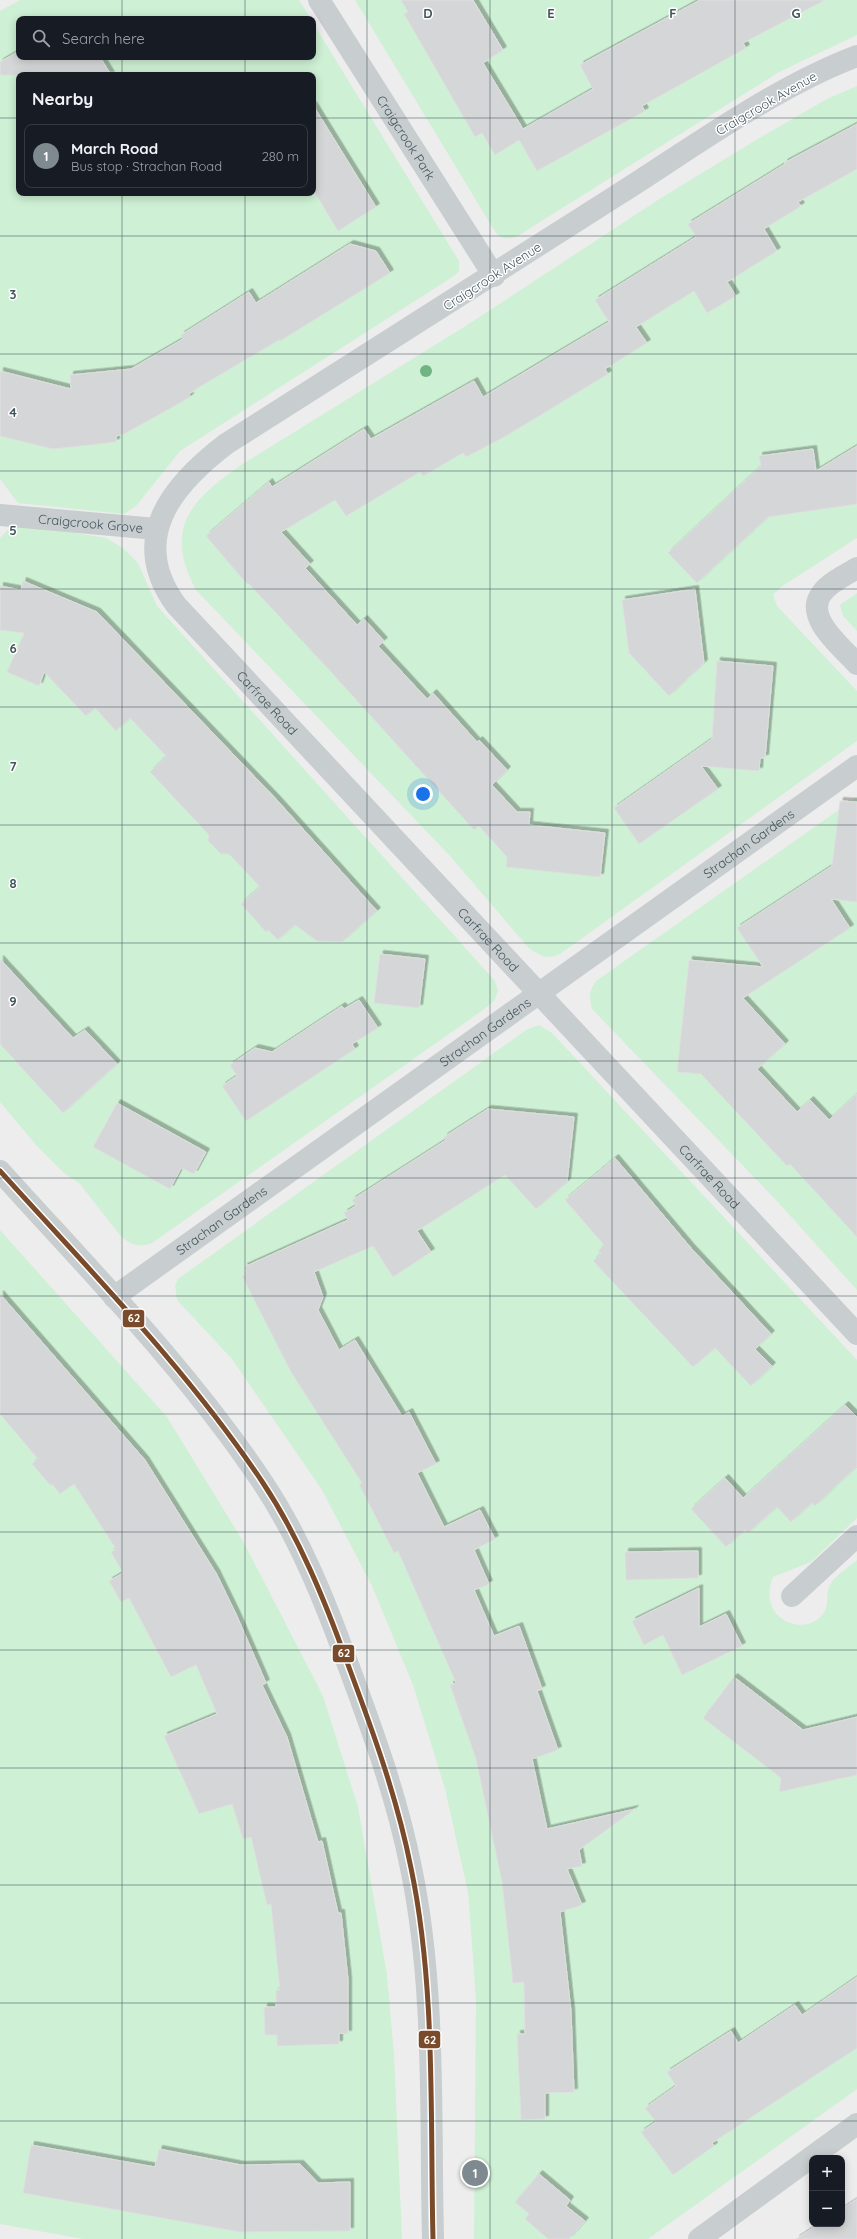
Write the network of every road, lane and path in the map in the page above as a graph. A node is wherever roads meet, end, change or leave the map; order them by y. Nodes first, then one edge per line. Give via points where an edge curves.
1 (319, 0) edge
2 (857, 56) edge
3 (494, 276) junction
4 (0, 515) edge
5 (156, 529) junction
6 (857, 568) edge
7 (857, 664) edge
8 (857, 766) edge
9 (540, 993) junction
10 (0, 1171) edge
11 (114, 1297) junction
12 (857, 1334) edge
13 (857, 1536) edge
14 (792, 1596) dead end
15 (857, 2124) edge
16 (433, 2239) edge
17 (699, 2239) edge

1 - 3 street, Craigcrook Park
2 - 3 street, Craigcrook Avenue via 793,86 724,127
3 - 5 street, Craigcrook Avenue via 226,444 204,461 185,481 163,513
4 - 5 street, Craigcrook Grove
5 - 9 street, Carfrae Road via 157,566 168,595 176,605
6 - 7 street via 821,594 816,610 820,622
8 - 9 street, Strachan Gardens
9 - 11 street, Strachan Gardens
9 - 12 street, Carfrae Road
10 - 11 street
11 - 16 street via 203,1402 265,1485 319,1589 370,1725 399,1814 412,1871 421,1929 429,2030
13 - 14 street
15 - 17 street

